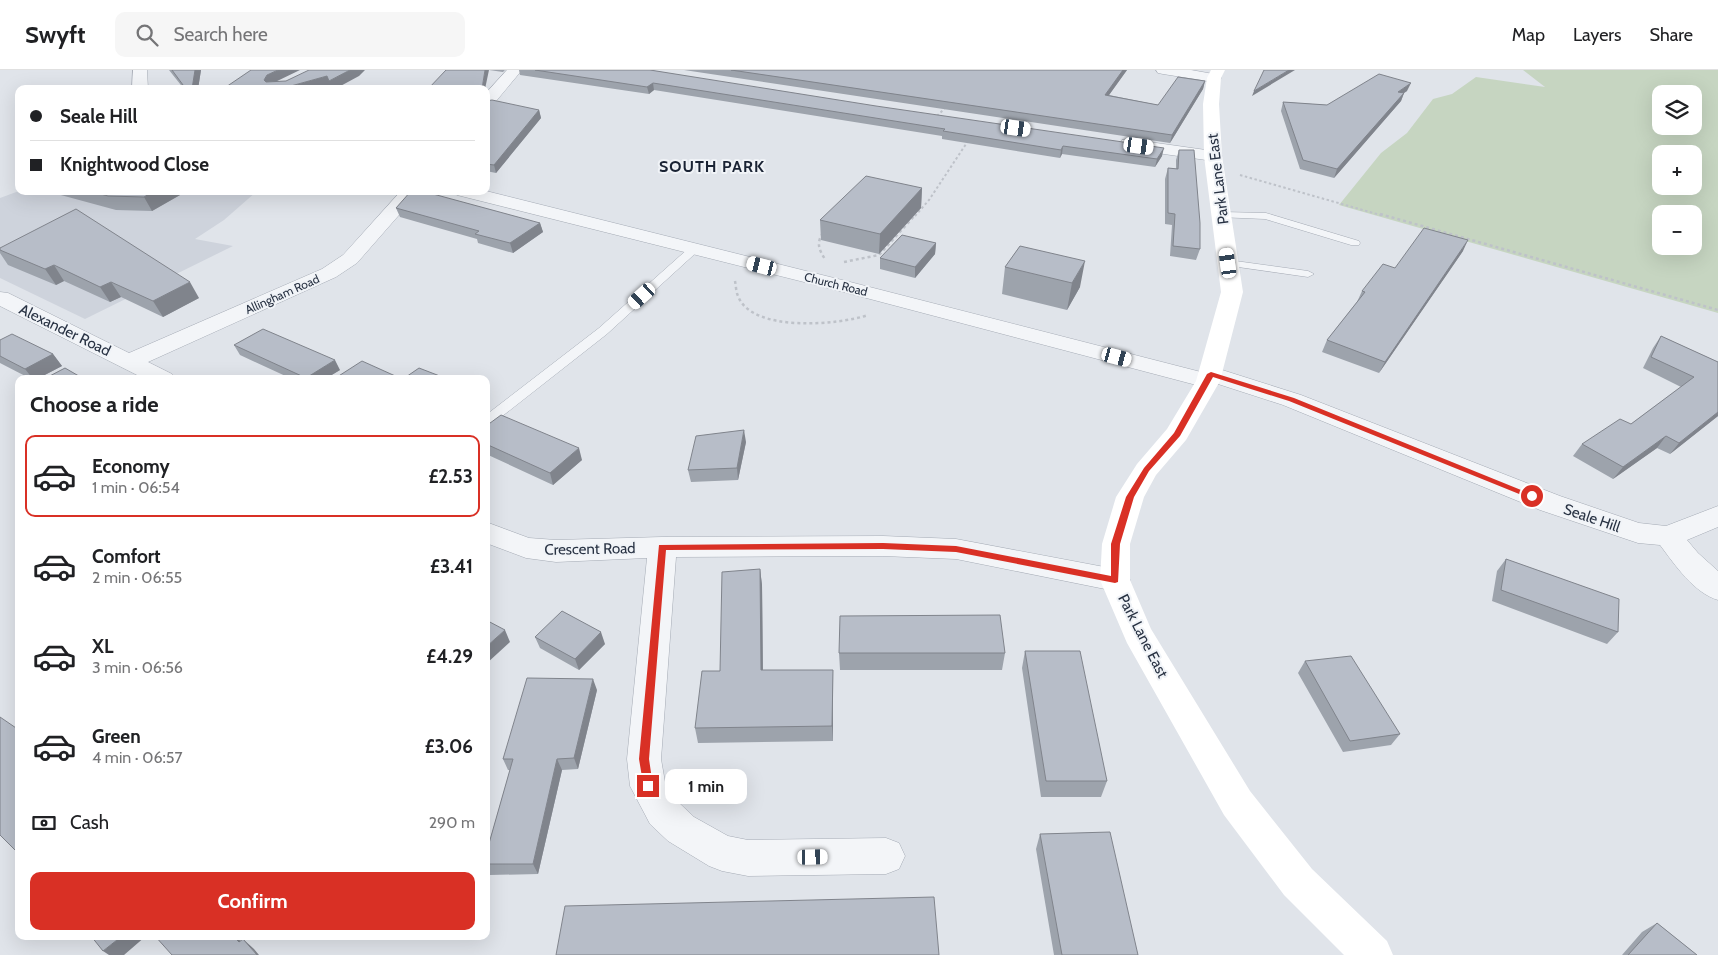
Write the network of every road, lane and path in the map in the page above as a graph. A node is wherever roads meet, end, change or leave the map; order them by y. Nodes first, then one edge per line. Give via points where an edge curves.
1 (140, 70) edge
2 (515, 70) edge
3 (1163, 70) edge
4 (1216, 74) edge
5 (140, 85) edge
6 (490, 98) edge
7 (949, 103) edge
8 (937, 116) edge
9 (970, 139) edge
10 (1114, 142) edge
11 (1214, 162) junction
12 (408, 195) edge
13 (479, 195) edge
14 (1222, 215) junction
15 (825, 231) edge
16 (1355, 243) dead end
17 (694, 249) junction
18 (746, 262) junction
19 (1228, 263) junction
20 (832, 265) junction
21 (1308, 274) dead end
22 (812, 278) junction
23 (0, 298) edge
24 (890, 298) junction
25 (1718, 310) edge
26 (129, 362) junction
27 (156, 375) edge
28 (1209, 378) junction
29 (490, 419) edge
30 (1718, 516) edge
31 (490, 534) edge
32 (1668, 536) junction
33 (662, 547) junction
34 (1115, 580) junction
35 (1718, 589) edge
36 (886, 856) dead end
37 (1373, 955) edge

1 - 5 street
2 - 6 street
3 - 4 street
4 - 11 street, Park Lane East via 1210,104
7 - 8 path
9 - 20 path via 929,200 879,255
10 - 11 street
11 - 14 street, Park Lane East
11 - 25 path
12 - 26 street, Allingham Road via 350,259 329,273
13 - 17 street, Church Road
14 - 16 lane via 1266,216
14 - 19 street, Park Lane East
15 - 20 path via 818,246
17 - 18 street, Church Road
17 - 29 lane via 603,332
18 - 22 street, Church Road
18 - 24 path via 735,283 735,293 741,302 764,316 790,323 836,324 858,320
19 - 21 lane
19 - 28 street, Park Lane East via 1232,292
20 - 22 path
22 - 24 street, Church Road
23 - 26 street, Alexander Road
24 - 28 street, Church Road
26 - 27 street
28 - 32 street, Seale Hill via 1292,400 1611,525 1638,533
28 - 34 street, Park Lane East via 1178,434 1146,470 1130,497 1116,544
30 - 32 street, Seale Hill
31 - 33 street, Crescent Road via 526,548 556,551
32 - 35 street via 1688,561
33 - 34 street, Crescent Road via 883,546 956,549
33 - 36 street via 644,759 648,786 663,812 681,829 722,853 748,858
34 - 37 street, Park Lane East via 1138,634 1237,803 1298,882

